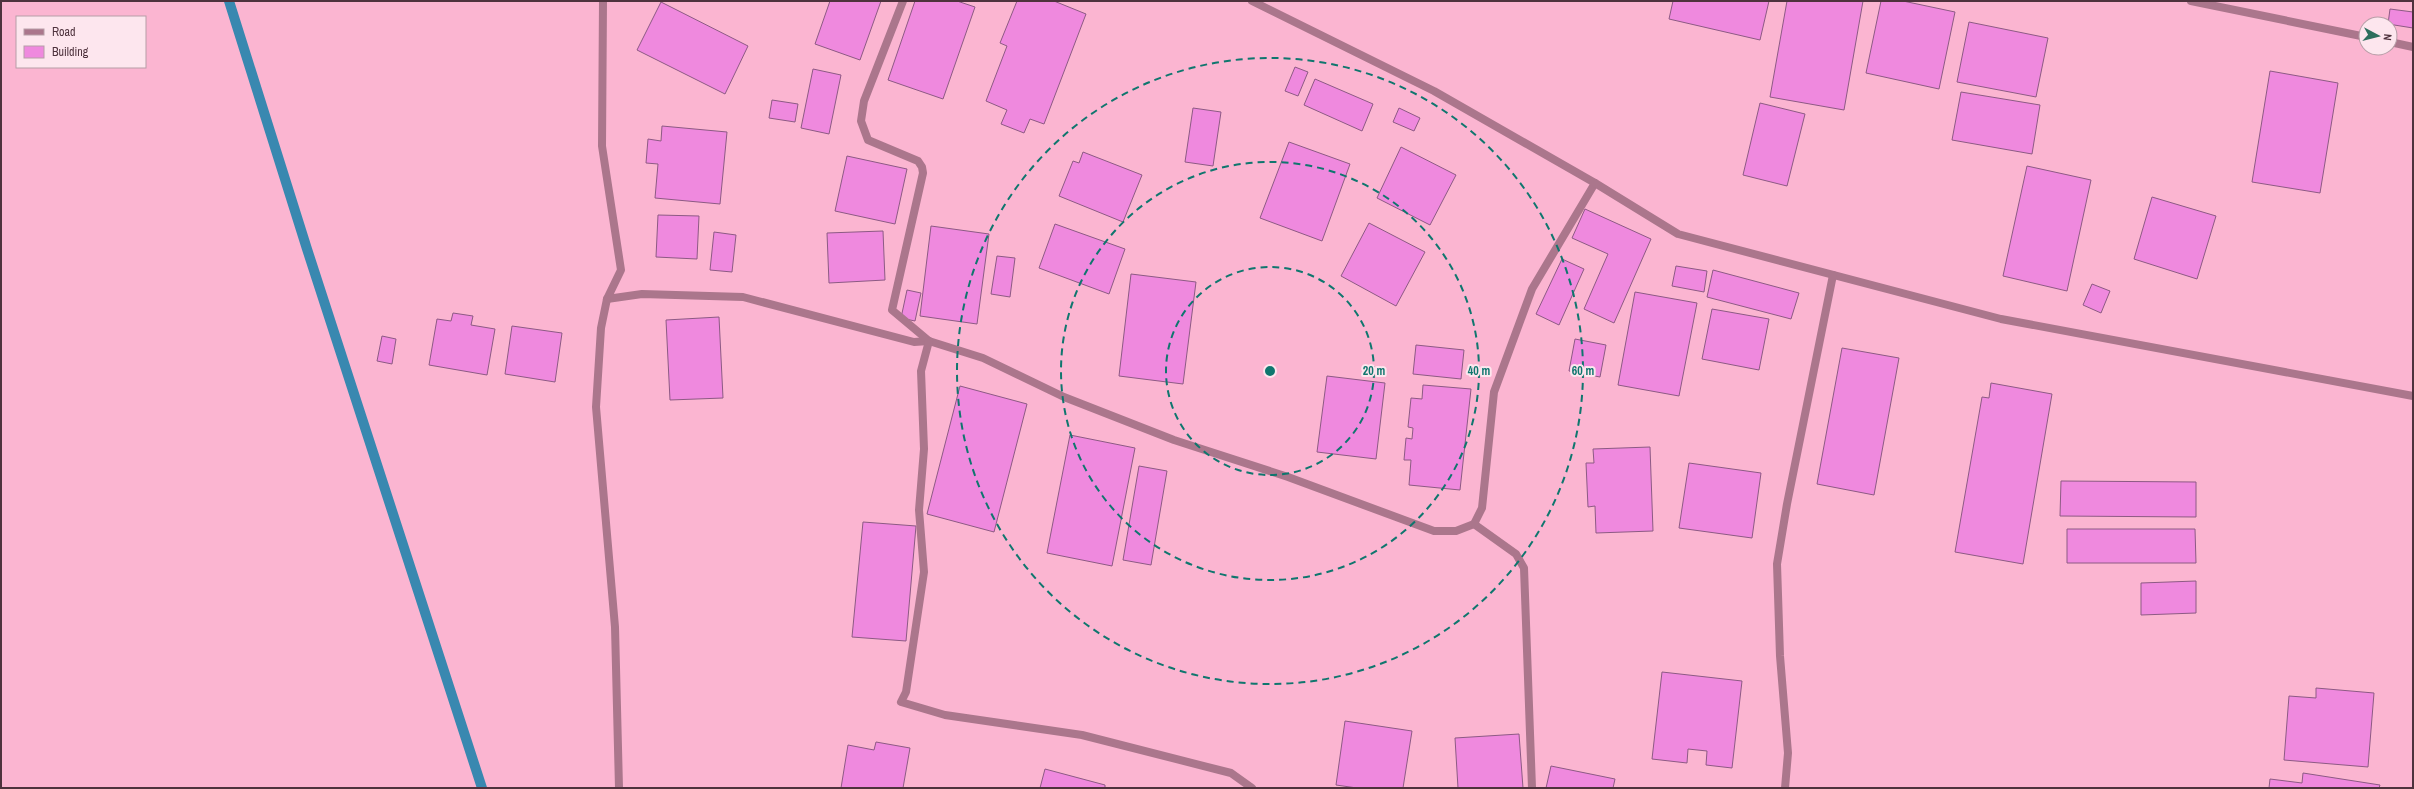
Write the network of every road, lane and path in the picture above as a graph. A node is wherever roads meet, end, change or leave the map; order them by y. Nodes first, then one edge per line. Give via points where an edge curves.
1 (603, 1) edge
2 (903, 1) edge
3 (1252, 1) edge
4 (2191, 1) edge
5 (2358, 35) edge
6 (2398, 44) edge
7 (2413, 47) edge
8 (1595, 183) junction
9 (1833, 275) junction
10 (607, 299) junction
11 (929, 342) junction
12 (2413, 396) edge
13 (1474, 524) junction
14 (619, 788) edge
15 (1252, 788) edge
16 (1532, 788) edge
17 (1785, 788) edge

1 - 10 street via 602,146 621,270
2 - 11 street via 864,101 861,121 868,140 918,161 922,167 923,173 892,310
3 - 8 street via 1434,91
4 - 5 street
6 - 7 street
8 - 9 street via 1678,234
8 - 13 street via 1532,289 1494,392 1482,508
9 - 12 street via 2001,319
9 - 17 street via 1777,564 1780,656 1788,752
10 - 11 street via 642,294 743,297 914,342
10 - 14 street via 601,328 596,407 615,627
11 - 13 street via 983,358 1064,397 1174,440 1288,477 1434,531 1456,531
11 - 15 street via 921,371 924,449 919,510 924,572 906,692 901,702 945,715 1082,735 1231,773
13 - 16 street via 1516,554 1524,568

